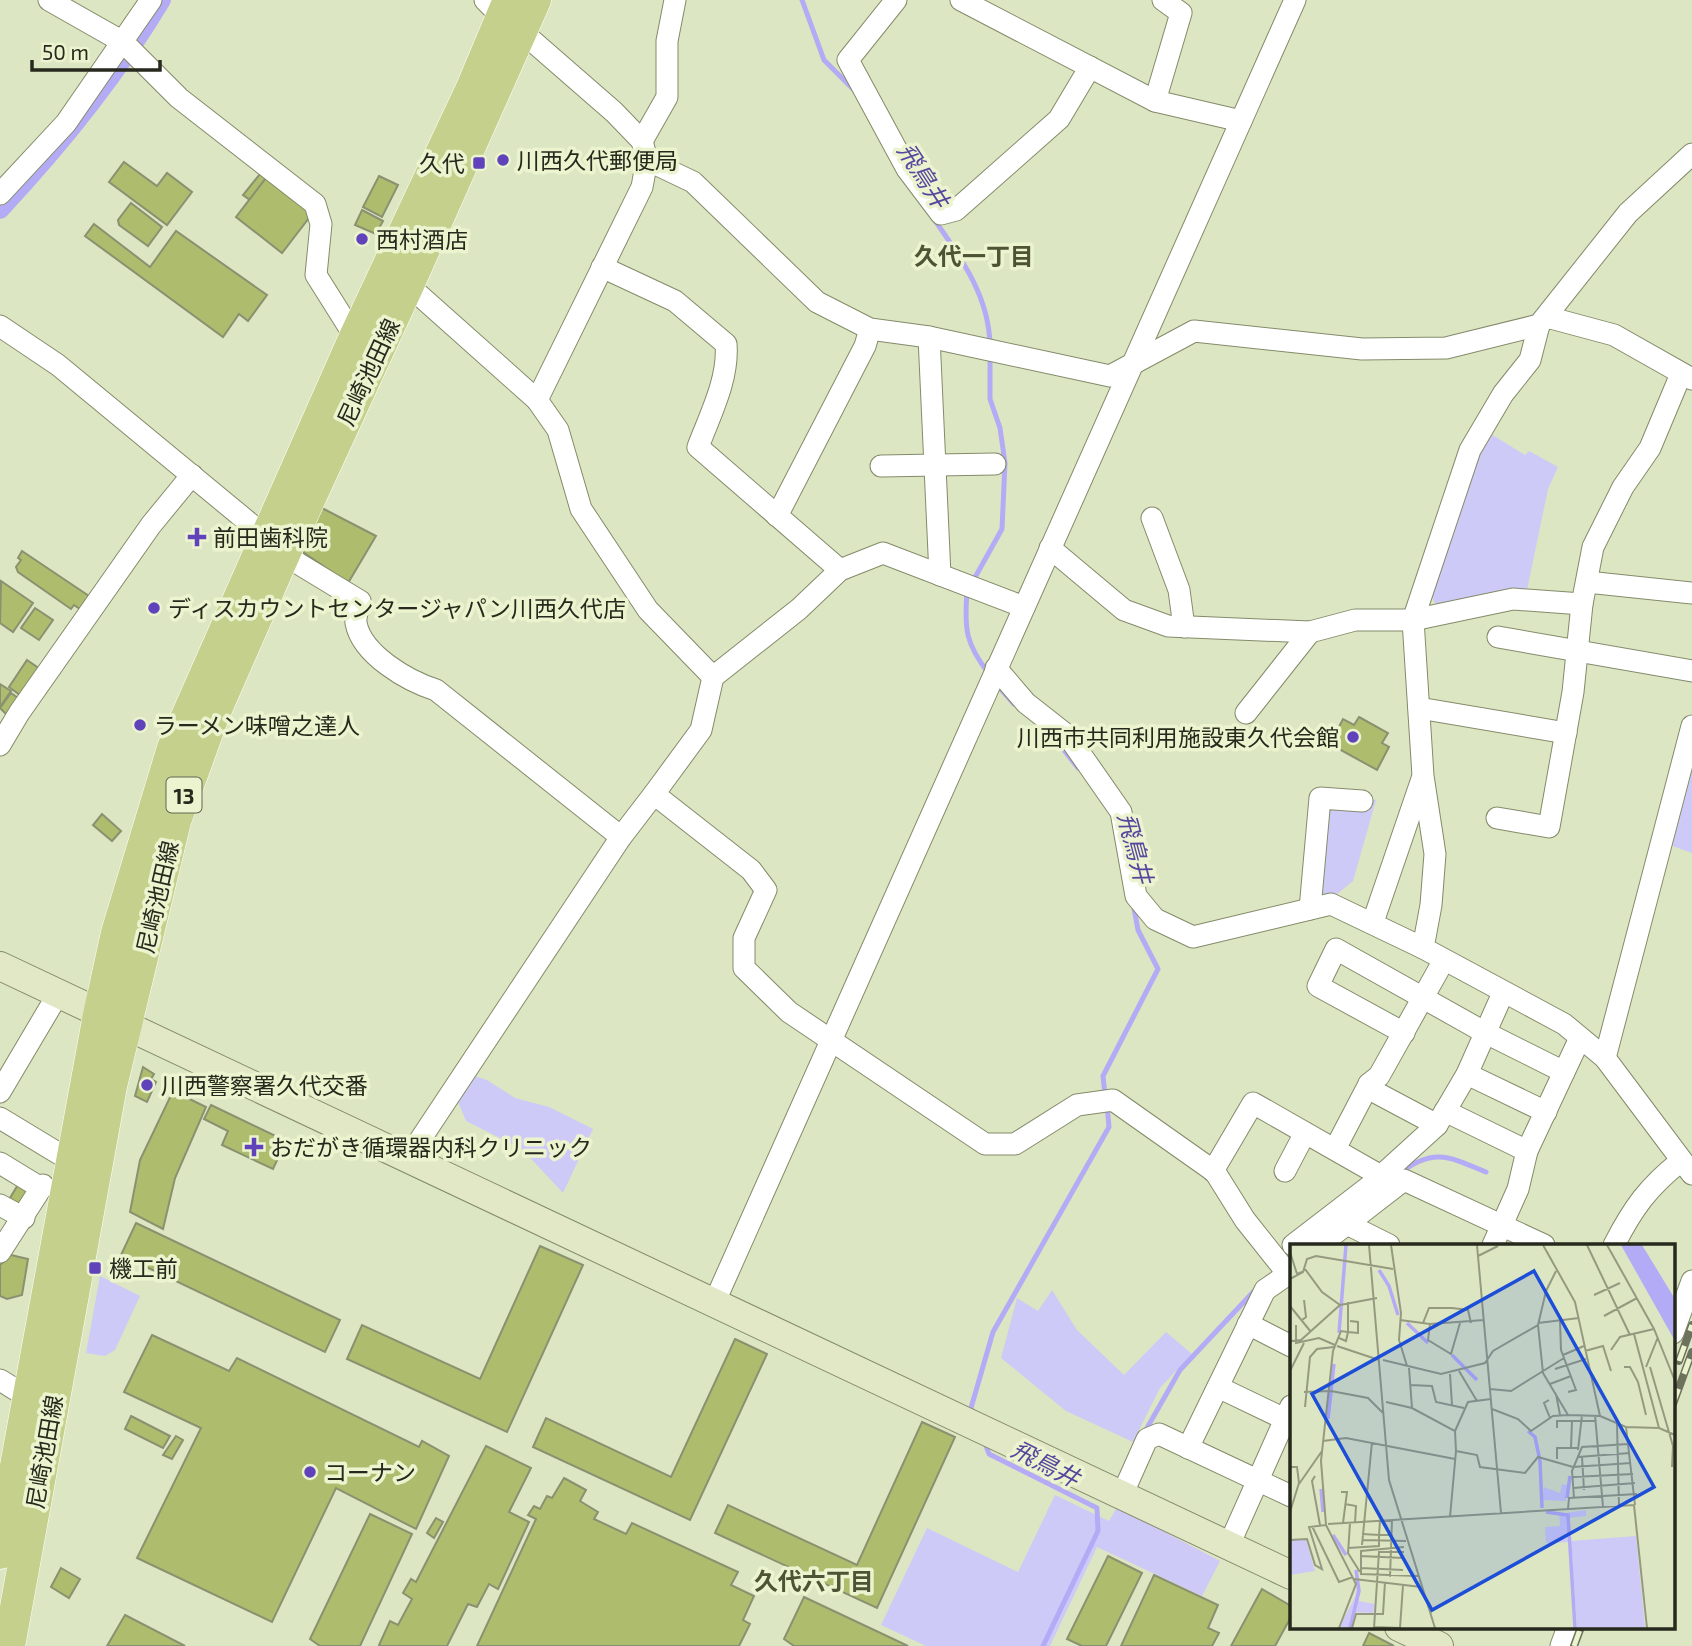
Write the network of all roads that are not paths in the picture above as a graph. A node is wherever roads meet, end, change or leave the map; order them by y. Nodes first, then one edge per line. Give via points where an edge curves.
1 (49, 0) edge
2 (151, 0) edge
3 (534, 0) edge
4 (675, 0) edge
5 (896, 0) edge
6 (961, 0) edge
7 (1163, 0) edge
8 (1295, 0) edge
9 (504, 12) edge
10 (123, 42) junction
11 (1090, 67) junction
12 (1155, 100) junction
13 (1241, 121) junction
14 (644, 151) junction
15 (1692, 154) edge
16 (0, 194) edge
17 (601, 267) junction
18 (408, 285) junction
19 (1543, 321) junction
20 (0, 326) edge
21 (870, 329) junction
22 (355, 337) junction
23 (929, 337) junction
24 (1132, 367) junction
25 (1687, 377) edge
26 (537, 400) junction
27 (995, 464) dead end
28 (881, 466) dead end
29 (935, 466) junction
30 (192, 475) junction
31 (777, 516) junction
32 (1152, 518) dead end
33 (275, 543) junction
34 (1050, 548) junction
35 (840, 570) junction
36 (940, 575) junction
37 (1587, 582) junction
38 (1692, 593) edge
39 (1582, 604) junction
40 (1024, 607) junction
41 (1413, 620) junction
42 (1184, 627) junction
43 (1310, 632) junction
44 (1498, 638) dead end
45 (1577, 653) junction
46 (996, 668) junction
47 (1692, 671) edge
48 (713, 677) junction
49 (1419, 708) junction
50 (1245, 713) dead end
51 (1692, 726) edge
52 (1566, 733) junction
53 (0, 744) edge
54 (1423, 776) junction
55 (654, 794) junction
56 (1362, 801) dead end
57 (1497, 817) dead end
58 (621, 837) junction
59 (1310, 909) junction
60 (1373, 922) junction
61 (1423, 948) junction
62 (1444, 960) junction
63 (0, 966) edge
64 (1503, 993) junction
65 (58, 994) junction
66 (1423, 998) junction
67 (113, 1021) junction
68 (1484, 1032) junction
69 (1404, 1033) junction
70 (1580, 1038) junction
71 (830, 1040) junction
72 (1605, 1058) junction
73 (1564, 1072) junction
74 (1467, 1073) junction
75 (2, 1083) edge
76 (1369, 1084) junction
77 (1546, 1112) junction
78 (0, 1118) edge
79 (1441, 1118) junction
80 (1306, 1133) junction
81 (1335, 1149) junction
82 (1527, 1151) junction
83 (408, 1158) junction
84 (71, 1161) junction
85 (0, 1163) edge
86 (1686, 1167) edge
87 (1213, 1171) junction
88 (1285, 1171) dead end
89 (1381, 1176) junction
90 (0, 1205) edge
91 (24, 1219) junction
92 (1347, 1224) junction
93 (1503, 1225) junction
94 (1377, 1243) edge
95 (1307, 1244) edge
96 (1321, 1244) edge
97 (1494, 1244) edge
98 (1542, 1244) edge
99 (1615, 1244) edge
100 (0, 1251) edge
101 (1289, 1261) edge
102 (1692, 1281) edge
103 (715, 1301) junction
104 (1677, 1308) edge
105 (1248, 1324) junction
106 (1674, 1327) edge
107 (1290, 1345) edge
108 (0, 1380) edge
109 (1218, 1387) junction
110 (29, 1398) junction
111 (1289, 1416) edge
112 (1188, 1448) junction
113 (7, 1471) edge
114 (1256, 1480) junction
115 (1122, 1495) junction
116 (1290, 1496) edge
117 (1229, 1545) junction
118 (0, 1553) edge
119 (1290, 1575) edge
120 (1402, 1628) edge
121 (1568, 1628) edge
122 (1434, 1638) edge
123 (9, 1646) edge
124 (1561, 1646) edge

1 - 10 street
2 - 10 street
3 - 9 main road, 尼崎池田線 / 13
4 - 14 street via 667,41 667,97
5 - 11 street via 848,60 907,169 941,214 956,209 1059,119
6 - 11 street
7 - 12 street via 1181,13
8 - 13 street
9 - 14 street via 614,112
9 - 18 main road, 尼崎池田線 / 13
9 - 22 main road, 尼崎池田線 / 13
10 - 16 street via 66,123
10 - 22 street via 179,98 315,204 321,224 316,275
11 - 12 street
12 - 13 street
13 - 24 street
14 - 17 street via 642,187
14 - 21 street via 693,182 817,302
15 - 19 street via 1628,212
17 - 26 street
17 - 31 street via 674,301 726,344 719,393 698,447
18 - 26 street
18 - 33 main road, 尼崎池田線 / 13
19 - 24 street via 1446,348 1363,349 1194,331
19 - 25 street via 1614,335
19 - 41 street via 1530,360 1503,394 1470,450
20 - 30 street via 58,365
21 - 23 street
21 - 31 street
22 - 33 main road, 尼崎池田線 / 13
23 - 24 street via 1110,376
23 - 29 street
24 - 34 street
25 - 37 street via 1593,547
26 - 48 street via 558,430 581,509 648,610
27 - 29 street
28 - 29 street
29 - 36 street
30 - 33 street
30 - 53 street via 151,525
31 - 35 street
32 - 42 street via 1179,590
33 - 58 street via 299,564 360,601 356,623 370,651 420,685 436,690
33 - 67 main road, 尼崎池田線 / 13 via 175,821
34 - 40 street
34 - 42 street via 1124,610
35 - 36 street via 883,553
35 - 48 street
36 - 40 street
37 - 38 street
37 - 39 street
39 - 41 street via 1513,599
39 - 45 street
40 - 46 street
41 - 43 street via 1355,620
41 - 49 street
42 - 43 street
43 - 50 street
44 - 45 street
45 - 47 street
45 - 52 street
46 - 59 street via 1026,703 1068,736 1121,812 1136,896 1155,919 1193,937
46 - 71 street
48 - 55 street via 701,730
49 - 52 street
49 - 54 street
51 - 72 street
52 - 57 street via 1549,827
54 - 60 street
54 - 61 street via 1435,854
55 - 58 street
55 - 71 street via 751,870 766,890 744,938 744,968 789,1012
56 - 59 street via 1320,798
58 - 83 street
59 - 60 street via 1331,904
60 - 61 street
61 - 62 street
62 - 64 street
62 - 66 street
63 - 65 street
64 - 68 street
64 - 70 street via 1564,1024
65 - 67 street
65 - 75 street
66 - 68 street
66 - 69 street
66 - 69 street via 1336,949 1318,986
67 - 83 street
67 - 84 main road, 尼崎池田線 / 13
67 - 123 main road, 尼崎池田線 / 13 via 111,1086
68 - 73 street
68 - 74 street
69 - 76 street via 1379,1076
70 - 72 street
70 - 73 street
71 - 87 street via 985,1144 1015,1144 1077,1105 1113,1100
71 - 103 street
72 - 86 street
73 - 77 street
74 - 77 street
74 - 79 street
76 - 79 street via 1375,1092
76 - 81 street
77 - 82 street
78 - 84 street
79 - 82 street
79 - 89 street
80 - 81 street
80 - 87 street via 1253,1103
80 - 88 street
81 - 89 street
82 - 93 street
83 - 103 street
84 - 110 main road, 尼崎池田線 / 13
85 - 91 street via 42,1187
86 - 99 street via 1653,1183 1632,1210
87 - 101 street via 1245,1220
89 - 95 street
90 - 91 street
91 - 100 street
92 - 93 street via 1404,1180
92 - 94 street
92 - 96 street
93 - 97 street
93 - 98 street
101 - 105 street via 1265,1290
102 - 104 street
103 - 115 street
104 - 106 street
105 - 107 street
105 - 109 street
108 - 110 street
109 - 111 street
109 - 112 street
110 - 113 main road, 尼崎池田線 / 13
111 - 114 street
112 - 114 street
112 - 115 street via 1159,1434 1147,1439
113 - 118 main road, 尼崎池田線 / 13
114 - 116 street
114 - 117 street
115 - 117 street
117 - 119 street
120 - 122 street
121 - 124 street

